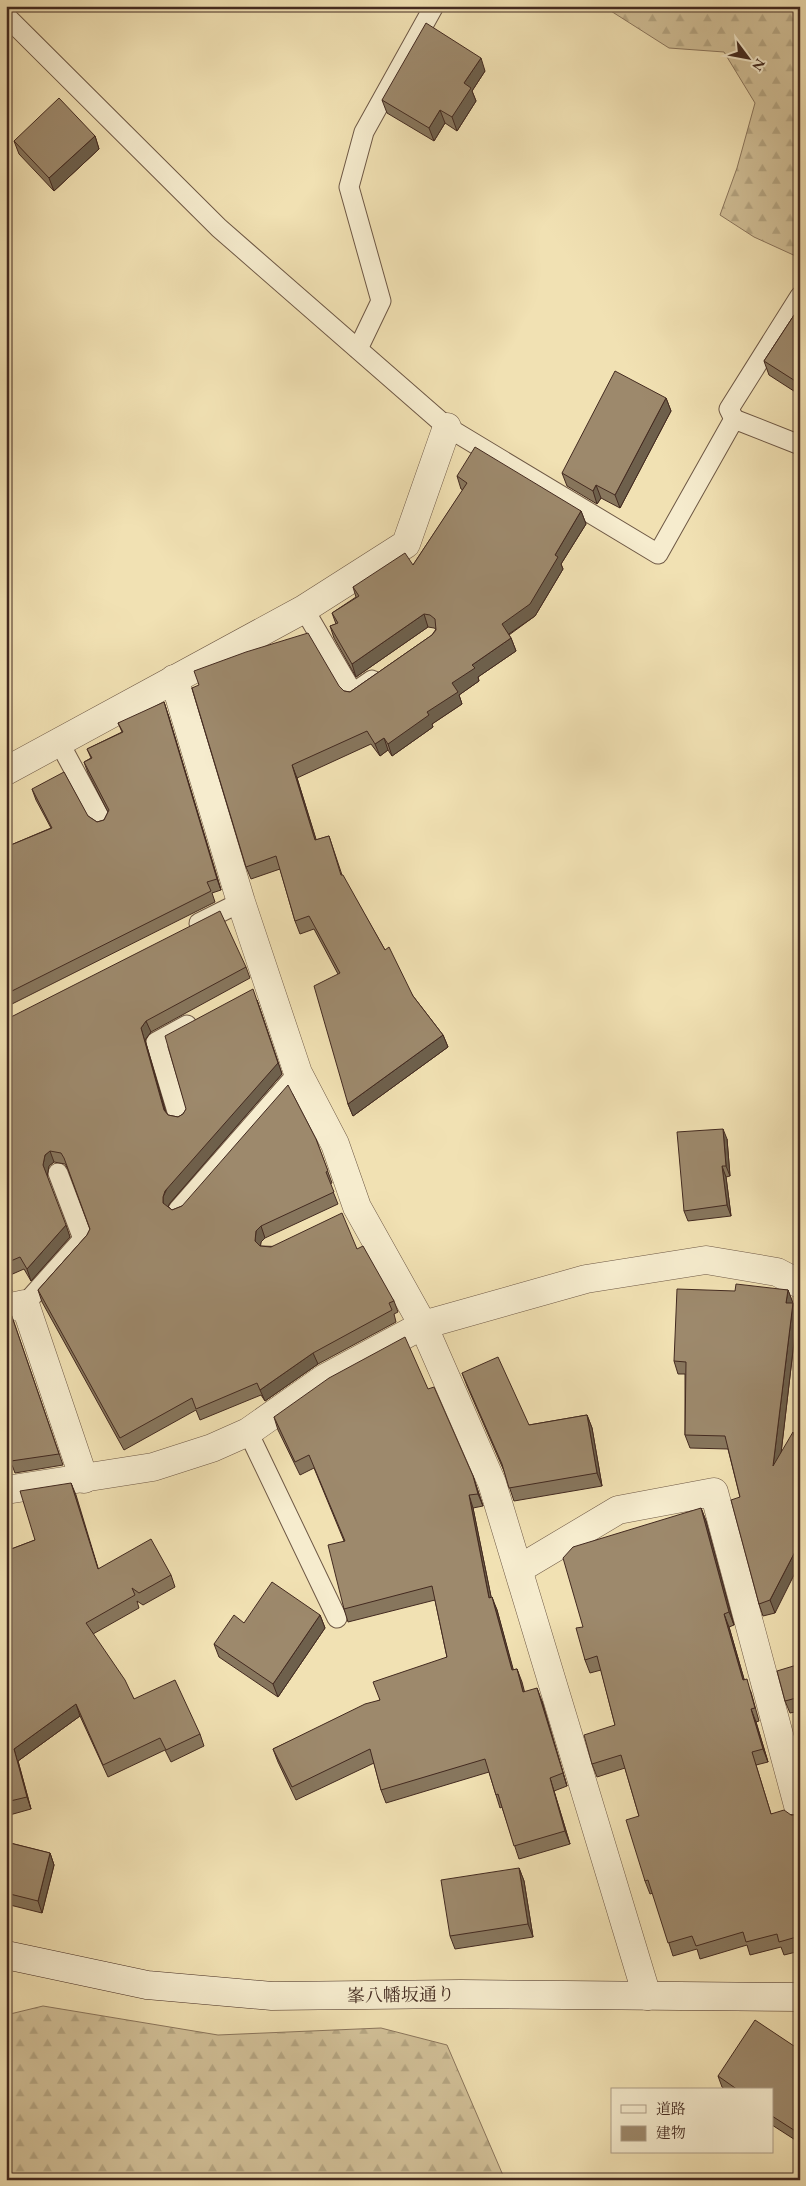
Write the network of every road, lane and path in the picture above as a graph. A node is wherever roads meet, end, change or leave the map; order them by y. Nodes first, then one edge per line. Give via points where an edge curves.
1 (434, 6) edge
2 (6, 16) edge
3 (800, 296) edge
4 (358, 349) junction
5 (734, 419) junction
6 (447, 427) junction
7 (800, 445) edge
8 (304, 609) junction
9 (384, 671) edge
10 (174, 679) junction
11 (59, 742) junction
12 (6, 771) edge
13 (102, 822) edge
14 (241, 902) junction
15 (179, 933) edge
16 (199, 1019) edge
17 (298, 1073) junction
18 (179, 1118) edge
19 (58, 1173) dead end
20 (178, 1210) edge
21 (800, 1284) edge
22 (16, 1306) edge
23 (423, 1325) junction
24 (248, 1432) junction
25 (84, 1479) junction
26 (6, 1490) edge
27 (519, 1569) junction
28 (337, 1618) dead end
29 (800, 1813) edge
30 (6, 1955) edge
31 (647, 1996) junction
32 (800, 1997) edge

1 - 4 lane via 364,132 349,187 381,301
2 - 4 lane via 219,228
3 - 5 lane via 729,409
4 - 6 lane
5 - 6 lane via 658,554
5 - 7 lane
6 - 8 street via 406,544
8 - 9 lane via 353,693
8 - 10 street
10 - 11 street
10 - 14 street
11 - 12 street
11 - 13 lane
14 - 15 lane
14 - 17 street via 259,986
16 - 18 lane via 156,1042
17 - 20 lane
17 - 23 street via 335,1144 348,1211
19 - 22 lane via 84,1239
21 - 23 street via 777,1272 706,1260 586,1280
22 - 25 street
23 - 24 street via 325,1378
23 - 27 street via 492,1483
24 - 25 street via 212,1448 153,1467
24 - 28 lane
25 - 26 street
27 - 29 street via 618,1510 714,1492
27 - 31 street
30 - 31 street, 峯八幡坂通り via 147,1985 272,1996
31 - 32 street, 峯八幡坂通り

